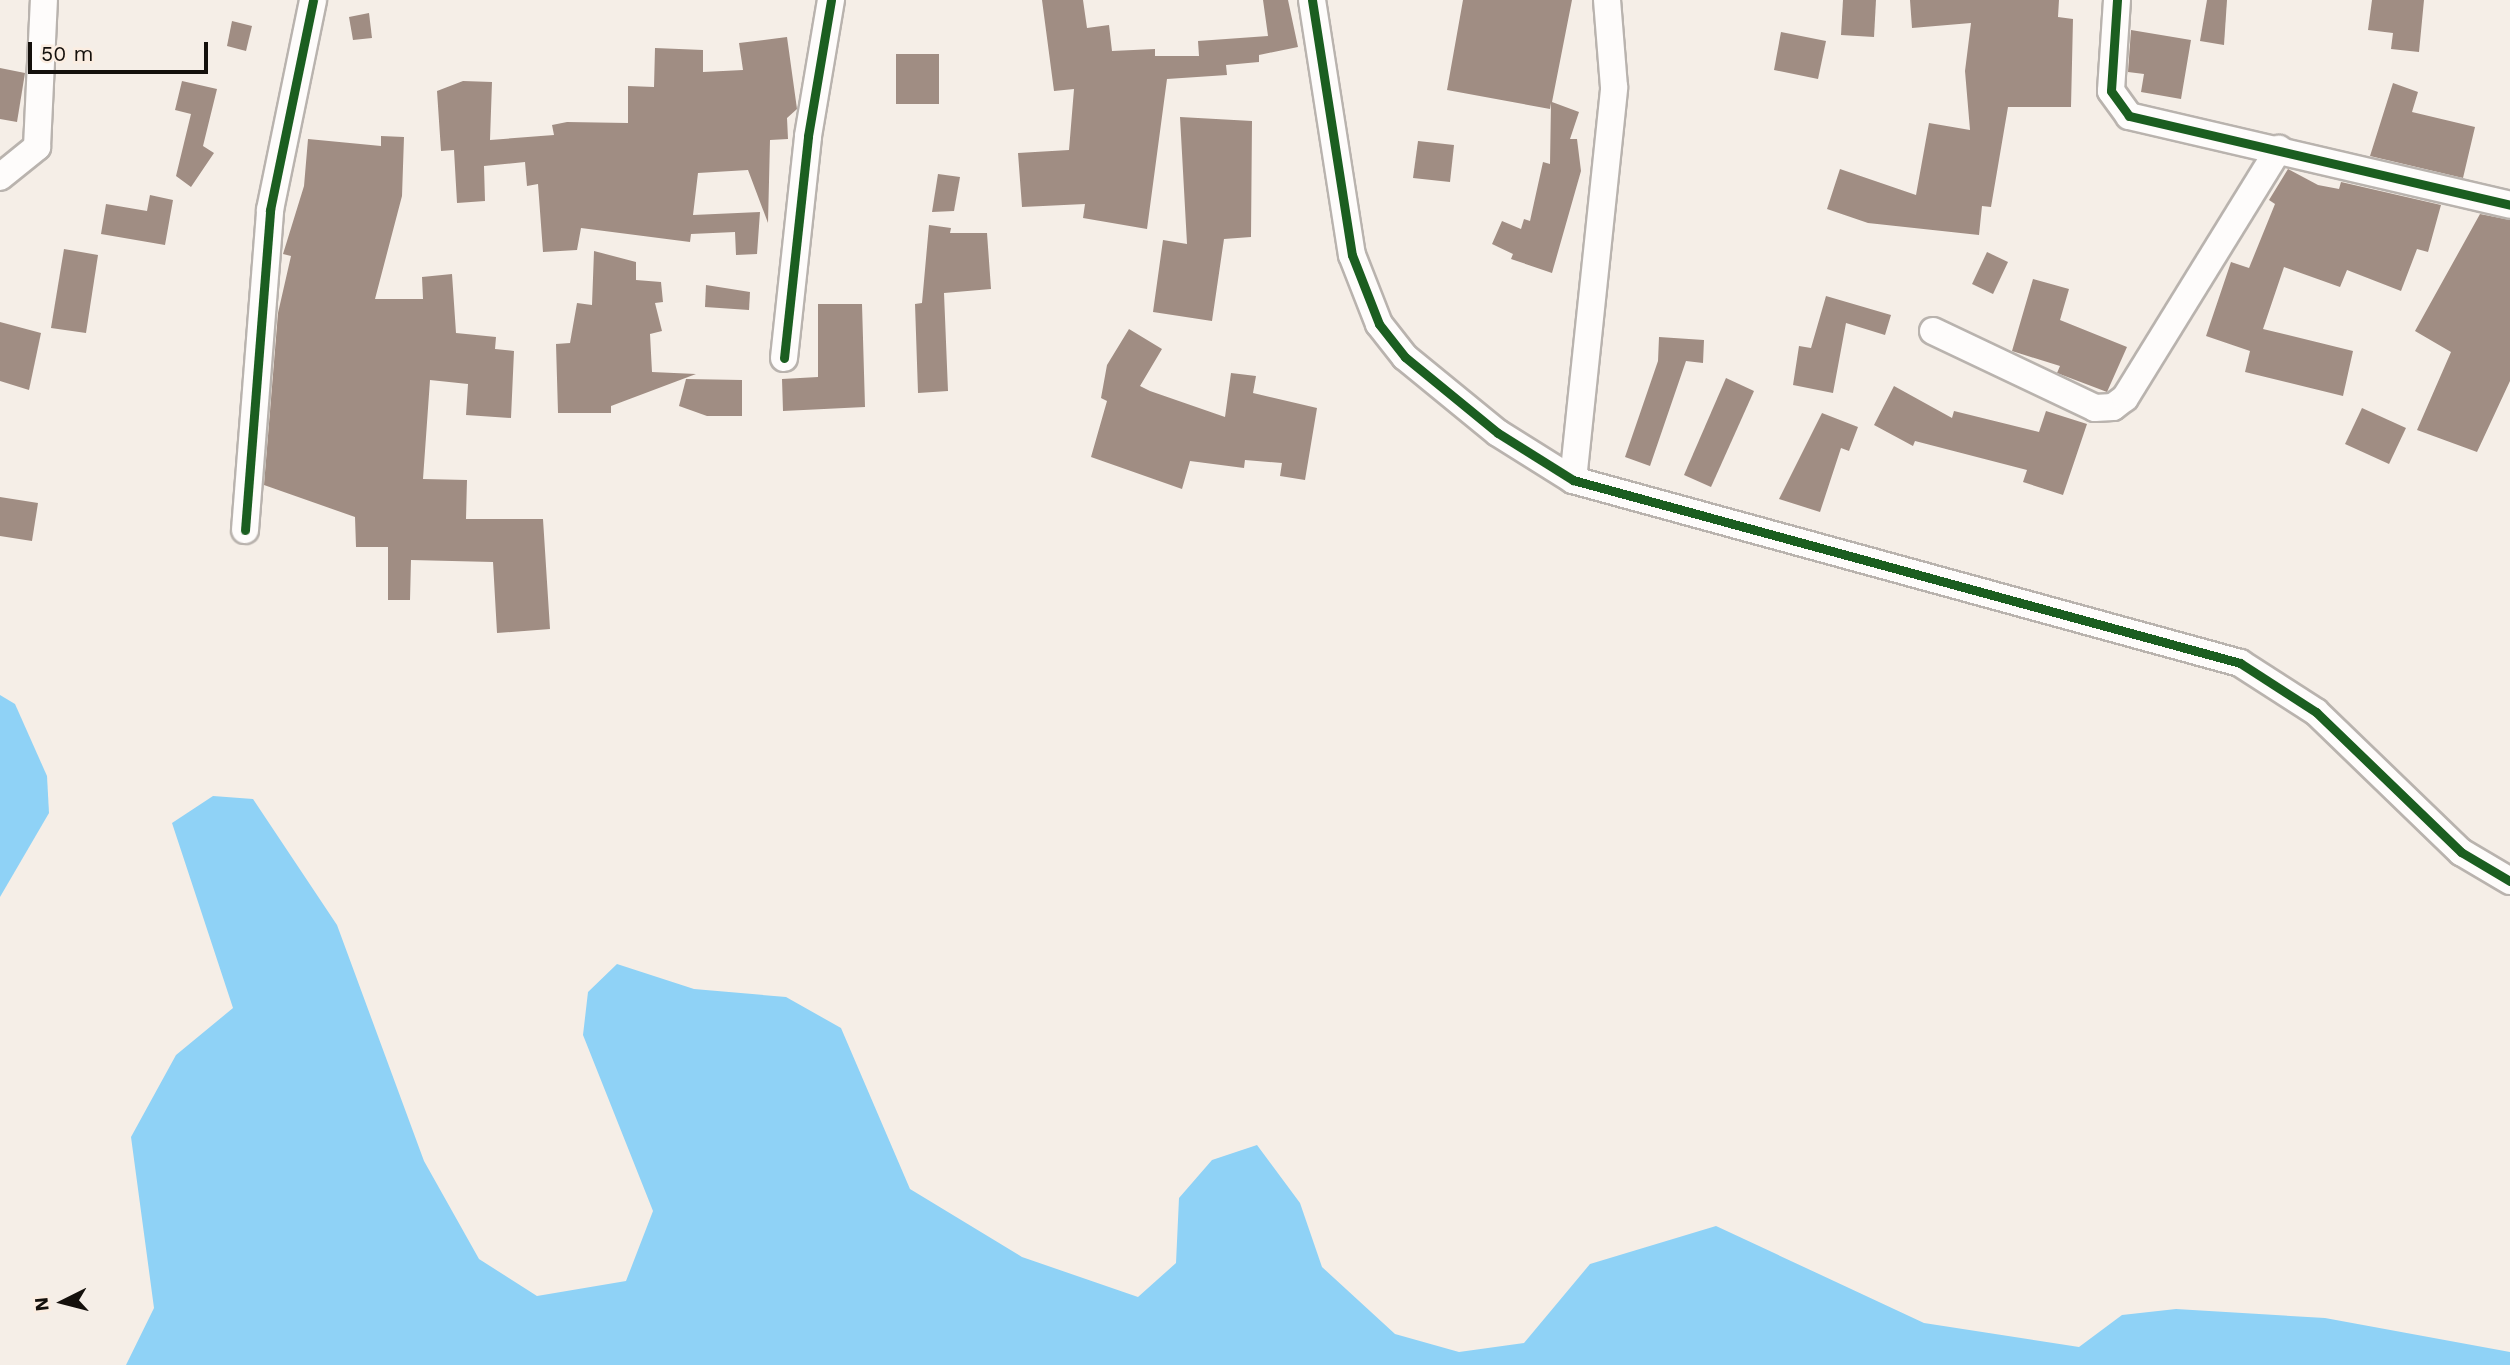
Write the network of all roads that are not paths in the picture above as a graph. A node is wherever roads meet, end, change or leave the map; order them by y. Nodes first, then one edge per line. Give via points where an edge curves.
1 (44, 0) edge
2 (313, 0) edge
3 (831, 0) edge
4 (1312, 0) edge
5 (1607, 0) edge
6 (2117, 0) edge
7 (2279, 149) junction
8 (0, 177) edge
9 (2510, 205) edge
10 (1933, 331) dead end
11 (784, 358) dead end
12 (1573, 480) junction
13 (244, 530) dead end
14 (2510, 881) edge

1 - 8 street via 37,147
2 - 13 street via 270,210
3 - 11 street via 808,136
4 - 12 street via 1352,255 1379,324 1405,357 1498,433
5 - 12 street via 1614,87
6 - 7 street via 2111,91 2120,108 2129,116
7 - 9 street
7 - 10 street via 2125,398 2113,407 2095,408
12 - 14 street via 2240,663 2316,712 2461,852

